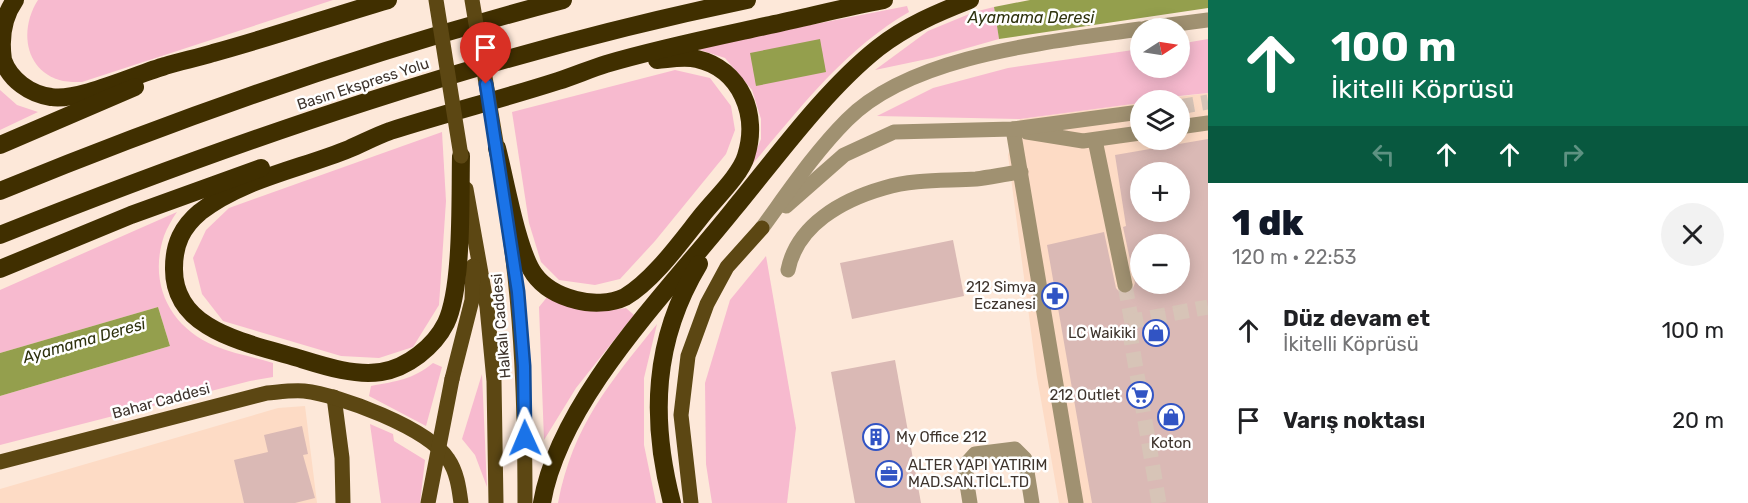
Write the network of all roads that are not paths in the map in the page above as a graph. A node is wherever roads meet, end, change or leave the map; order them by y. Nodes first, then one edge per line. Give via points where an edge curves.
1 (15, 0) edge
2 (388, 0) edge
3 (436, 0) edge
4 (472, 0) edge
5 (562, 0) edge
6 (747, 0) edge
7 (884, 0) edge
8 (970, 0) edge
9 (1208, 20) edge
10 (1190, 22) edge
11 (1130, 30) edge
12 (214, 53) junction
13 (558, 81) junction
14 (1130, 113) edge
15 (1208, 123) edge
16 (1190, 125) edge
17 (1012, 129) junction
18 (386, 132) junction
19 (1130, 135) edge
20 (1095, 140) junction
21 (0, 145) edge
22 (496, 148) junction
23 (461, 156) junction
24 (1021, 172) junction
25 (0, 191) edge
26 (726, 219) junction
27 (762, 228) junction
28 (0, 235) edge
29 (474, 236) junction
30 (0, 269) edge
31 (788, 270) dead end
32 (1125, 285) tunnel mouth
33 (334, 397) junction
34 (342, 458) junction
35 (0, 462) edge
36 (343, 503) edge
37 (352, 503) edge
38 (428, 503) edge
39 (461, 503) edge
40 (496, 503) edge
41 (525, 503) edge
42 (542, 503) edge
43 (672, 503) edge
44 (691, 503) edge
45 (970, 503) edge
46 (1032, 503) edge
47 (1076, 503) edge

1 - 12 highway via 3,24 0,42 9,74 20,84 52,98 70,97
2 - 12 highway
3 - 23 main road, Halkalı Caddesi, bridge
4 - 22 main road, Halkalı Caddesi, bridge
5 - 25 highway, Basın Ekspress Yolu via 292,82
6 - 28 highway, Basın Ekspress Yolu via 429,81 200,158
7 - 13 highway via 673,46
8 - 26 highway via 907,28 859,65 803,125
9 - 10 street
11 - 27 street via 1019,47 942,68 890,88 848,119
12 - 21 highway
13 - 18 highway
13 - 22 highway via 677,58 717,66 745,97 751,121 746,157 652,274 624,297 596,303 563,297 534,273 519,235
14 - 17 street
15 - 16 street
17 - 20 street via 1072,140
17 - 24 street
17 - 27 street via 894,132 844,155
18 - 23 highway via 249,185 203,210 187,224 174,253 174,279 180,299 192,316 229,336 312,362 362,372 397,368 431,344 446,323 454,295
18 - 30 highway via 346,140 265,166
19 - 20 street
20 - 32 street
22 - 41 main road, Halkalı Caddesi via 518,292 524,366
23 - 29 main road, Halkalı Caddesi
24 - 31 street via 884,188 817,221 801,236
24 - 47 street
26 - 42 highway via 609,363 580,407 558,451
26 - 43 highway via 677,307 659,373 657,414
27 - 44 main road via 727,267 707,304 688,356 681,415
29 - 38 main road, bridge via 472,300
29 - 40 main road, Halkalı Caddesi via 487,307 494,381
33 - 34 main road
33 - 35 main road, Bahar Caddesi via 302,391 267,393
33 - 39 main road, Bahar Caddesi via 382,415 424,437 448,458
34 - 36 main road
34 - 37 main road
45 - 46 street via 966,464 975,454 1015,449 1025,459

